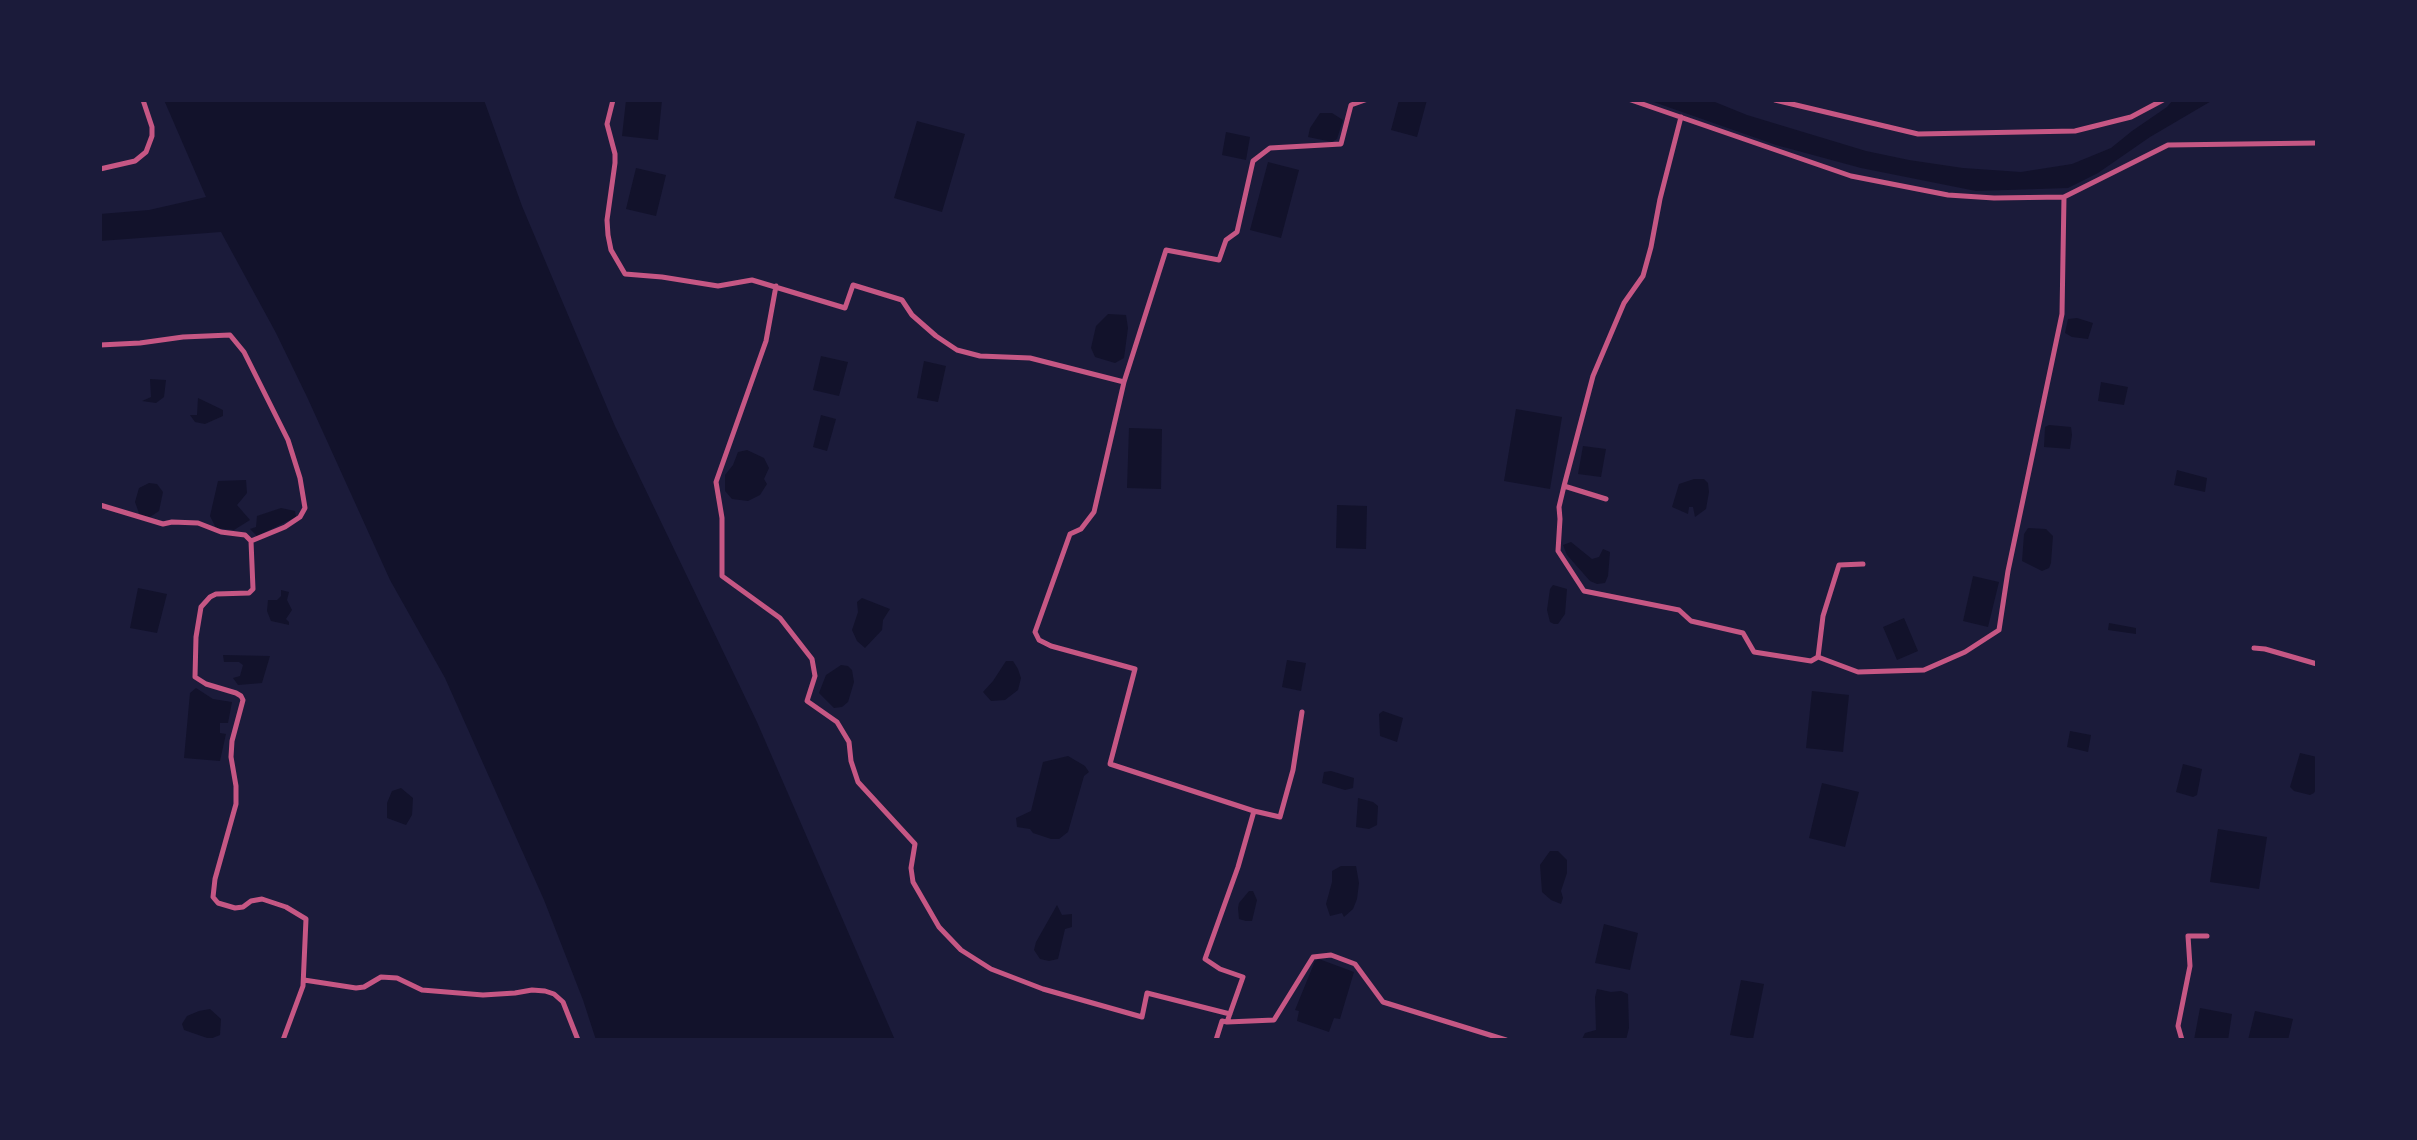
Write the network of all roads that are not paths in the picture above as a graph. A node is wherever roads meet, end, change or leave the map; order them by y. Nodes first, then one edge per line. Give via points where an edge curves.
1 (143, 100) edge
2 (613, 100) edge
3 (1365, 100) edge
4 (1631, 100) edge
5 (1775, 100) edge
6 (2163, 100) edge
7 (1681, 117) junction
8 (2317, 143) edge
9 (100, 169) edge
10 (2064, 197) junction
11 (776, 286) junction
12 (100, 345) edge
13 (1124, 382) junction
14 (1564, 486) junction
15 (1606, 499) dead end
16 (100, 505) edge
17 (251, 541) junction
18 (1863, 564) dead end
19 (2254, 648) dead end
20 (1818, 657) junction
21 (2317, 664) edge
22 (1302, 712) dead end
23 (1254, 811) junction
24 (2207, 936) dead end
25 (304, 980) junction
26 (1230, 1014) junction
27 (1227, 1022) junction
28 (283, 1040) edge
29 (578, 1040) edge
30 (1216, 1040) edge
31 (1506, 1040) edge
32 (2182, 1040) edge

1 - 9 street via 152,127 146,152 135,161
2 - 11 street via 607,124 615,154 608,235 625,274 718,286 752,280
3 - 13 street via 1351,105 1341,144 1270,148 1253,161 1237,232 1226,240 1219,260 1166,250
4 - 7 street
5 - 6 street via 1918,134 2075,131 2131,117
7 - 10 street via 1851,176 1901,187 1994,198
7 - 14 street via 1643,276 1624,303 1593,376
8 - 10 street via 2168,145
10 - 20 street via 2062,314 1999,630 1924,670 1858,672
11 - 13 street via 845,308 853,285 902,300 912,315 957,350 1030,358
11 - 26 street via 766,341 716,482 722,576 780,618 812,659 815,676 807,701 837,722 849,742 858,782 915,844 913,882 939,927 961,950 991,969 1043,989 1142,1017 1147,993
12 - 17 street via 230,335 244,352 288,440 305,508 285,527
13 - 23 street via 1094,512 1070,534 1035,636 1051,646 1135,669 1110,764
14 - 15 street
14 - 20 street via 1558,551 1584,591 1679,610 1691,621 1743,633 1754,652 1811,661
16 - 17 street via 163,524 198,523
17 - 25 street via 253,589 210,597 201,607 196,637 195,677 243,700 232,741 236,804 213,897 235,908 262,899 306,919
18 - 20 street via 1839,565 1823,616
19 - 21 street
22 - 23 street via 1280,817
23 - 26 street via 1205,959 1243,977
24 - 32 street via 2188,936 2190,966 2178,1026
25 - 28 street
25 - 29 street via 356,988 381,977 397,978 422,990 483,995 545,991 563,1002
26 - 27 street
27 - 30 street via 1222,1021
27 - 31 street via 1274,1020 1313,957 1331,955 1355,964 1383,1002

